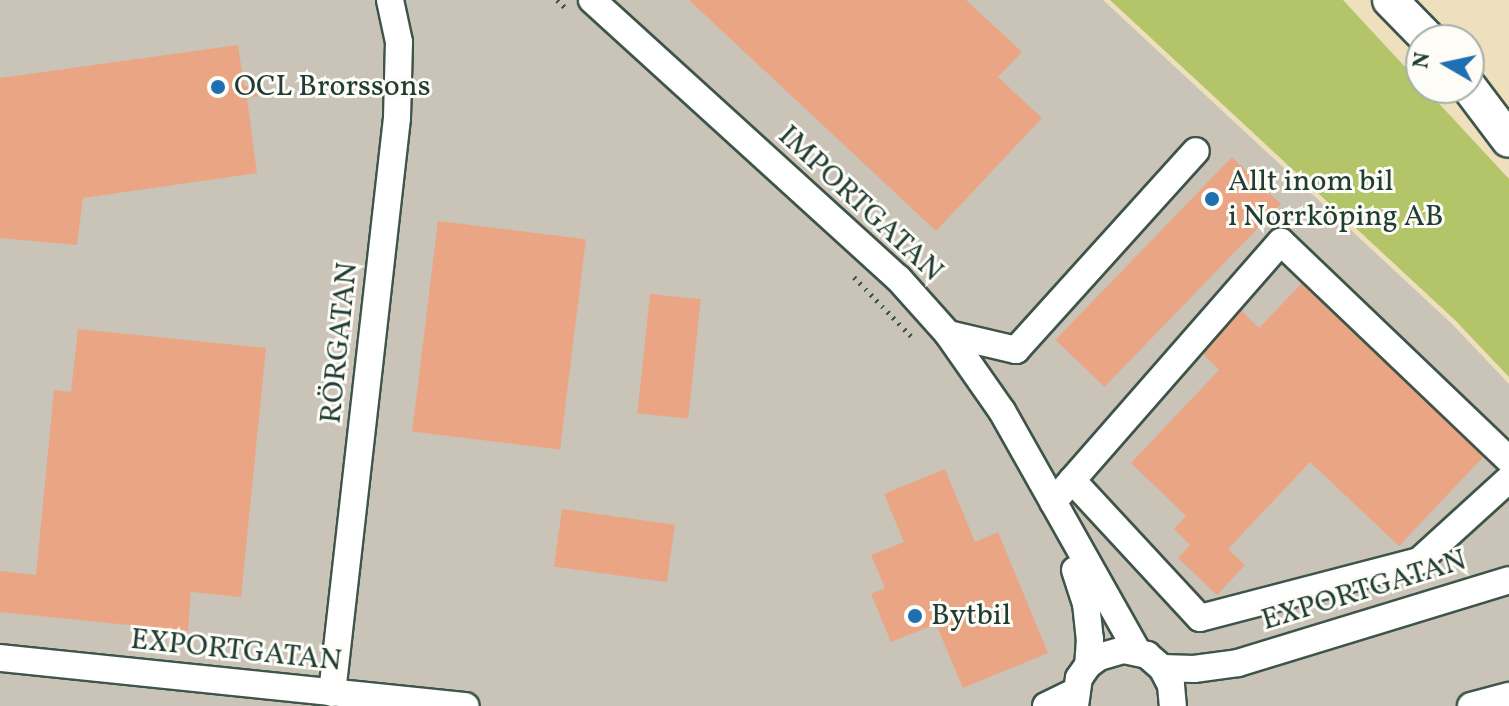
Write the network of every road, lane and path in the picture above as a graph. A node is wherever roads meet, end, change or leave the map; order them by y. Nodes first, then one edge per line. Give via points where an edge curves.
1 (390, 0) edge
2 (557, 0) edge
3 (1390, 0) edge
4 (585, 10) edge
5 (1413, 24) edge
6 (1485, 94) edge
7 (1482, 104) edge
8 (1509, 116) edge
9 (1509, 140) edge
10 (1196, 151) dead end
11 (843, 266) dead end
12 (948, 334) junction
13 (913, 339) dead end
14 (1509, 460) edge
15 (1509, 479) edge
16 (1072, 480) junction
17 (1049, 495) junction
18 (1509, 580) edge
19 (1138, 652) junction
20 (0, 658) edge
21 (1238, 663) junction
22 (1088, 665) junction
23 (1162, 668) junction
24 (332, 693) junction
25 (1509, 696) edge
26 (1075, 699) edge
27 (1173, 705) edge
28 (466, 706) edge
29 (1046, 706) edge
30 (1471, 706) edge

1 - 24 street, RÖRGATAN via 399,42 397,118
2 - 4 path
3 - 5 main road
4 - 12 street, IMPORTGATAN via 898,278
6 - 8 main road
7 - 9 main road
10 - 12 street via 1016,350
11 - 13 path
12 - 17 street, IMPORTGATAN via 1002,411
14 - 16 street via 1281,242
15 - 16 street via 1419,561 1200,618
16 - 17 street
17 - 19 street, IMPORTGATAN
17 - 22 street, IMPORTGATAN via 1086,603
18 - 21 street, EXPORTGATAN
19 - 22 street via 1111,651
19 - 23 street
20 - 24 street, EXPORTGATAN
21 - 23 street, EXPORTGATAN
21 - 27 street, EXPORTGATAN
22 - 26 street
23 - 27 street
24 - 28 street, EXPORTGATAN
25 - 30 street
26 - 29 street

